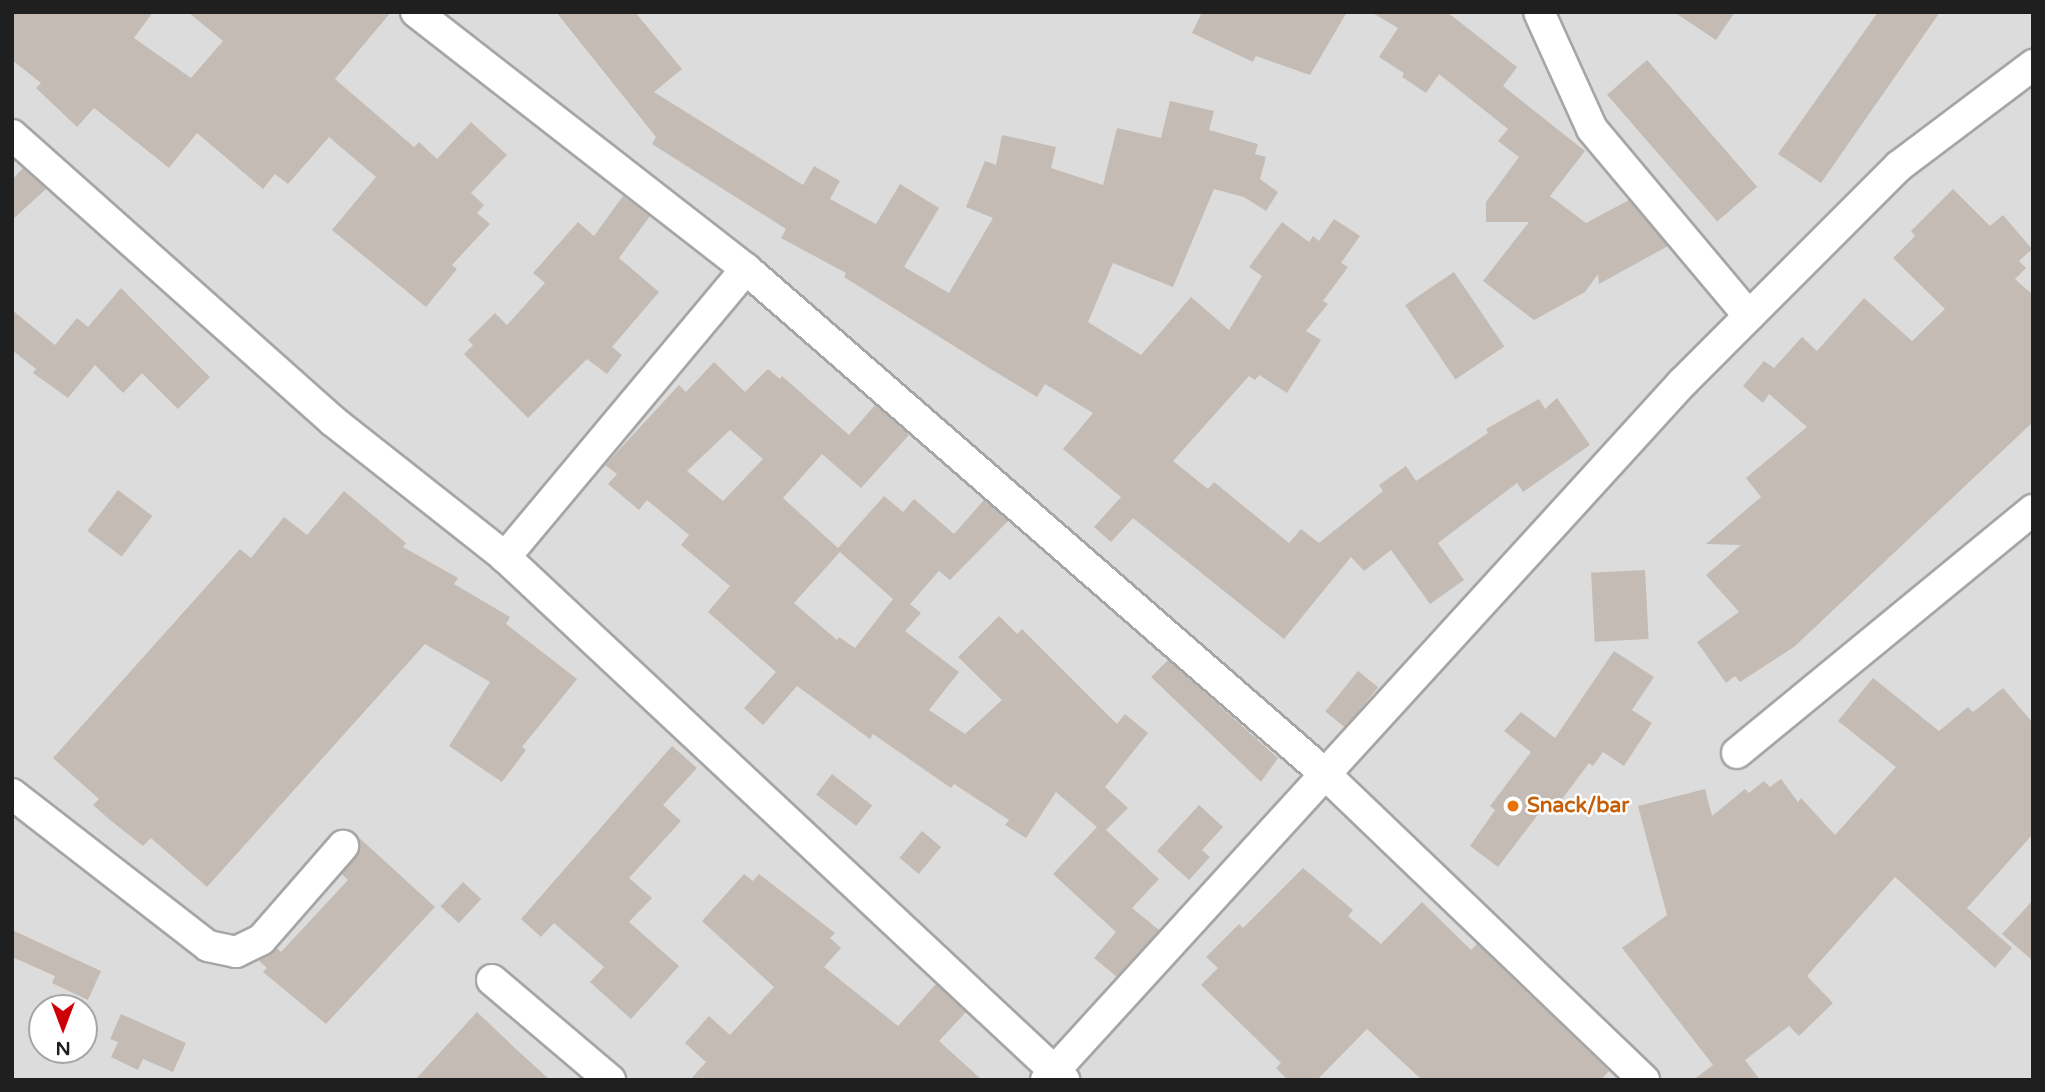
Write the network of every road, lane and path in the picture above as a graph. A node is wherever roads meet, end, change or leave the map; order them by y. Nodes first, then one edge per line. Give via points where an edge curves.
1 (416, 12) edge
2 (1539, 12) edge
3 (2033, 65) edge
4 (12, 135) edge
5 (746, 269) junction
6 (1749, 316) junction
7 (2033, 510) edge
8 (505, 557) junction
9 (1737, 753) dead end
10 (1323, 772) junction
11 (12, 794) edge
12 (342, 846) dead end
13 (492, 979) dead end
14 (1055, 1077) edge
15 (610, 1080) edge
16 (1644, 1080) edge

1 - 5 street
2 - 6 street via 1592,129
3 - 6 street via 1899,166
4 - 8 street via 333,421
5 - 8 street
5 - 10 street
6 - 10 street
7 - 9 street
8 - 14 street
10 - 14 street
10 - 16 street
11 - 12 street via 208,946 236,952 261,940
13 - 15 street

